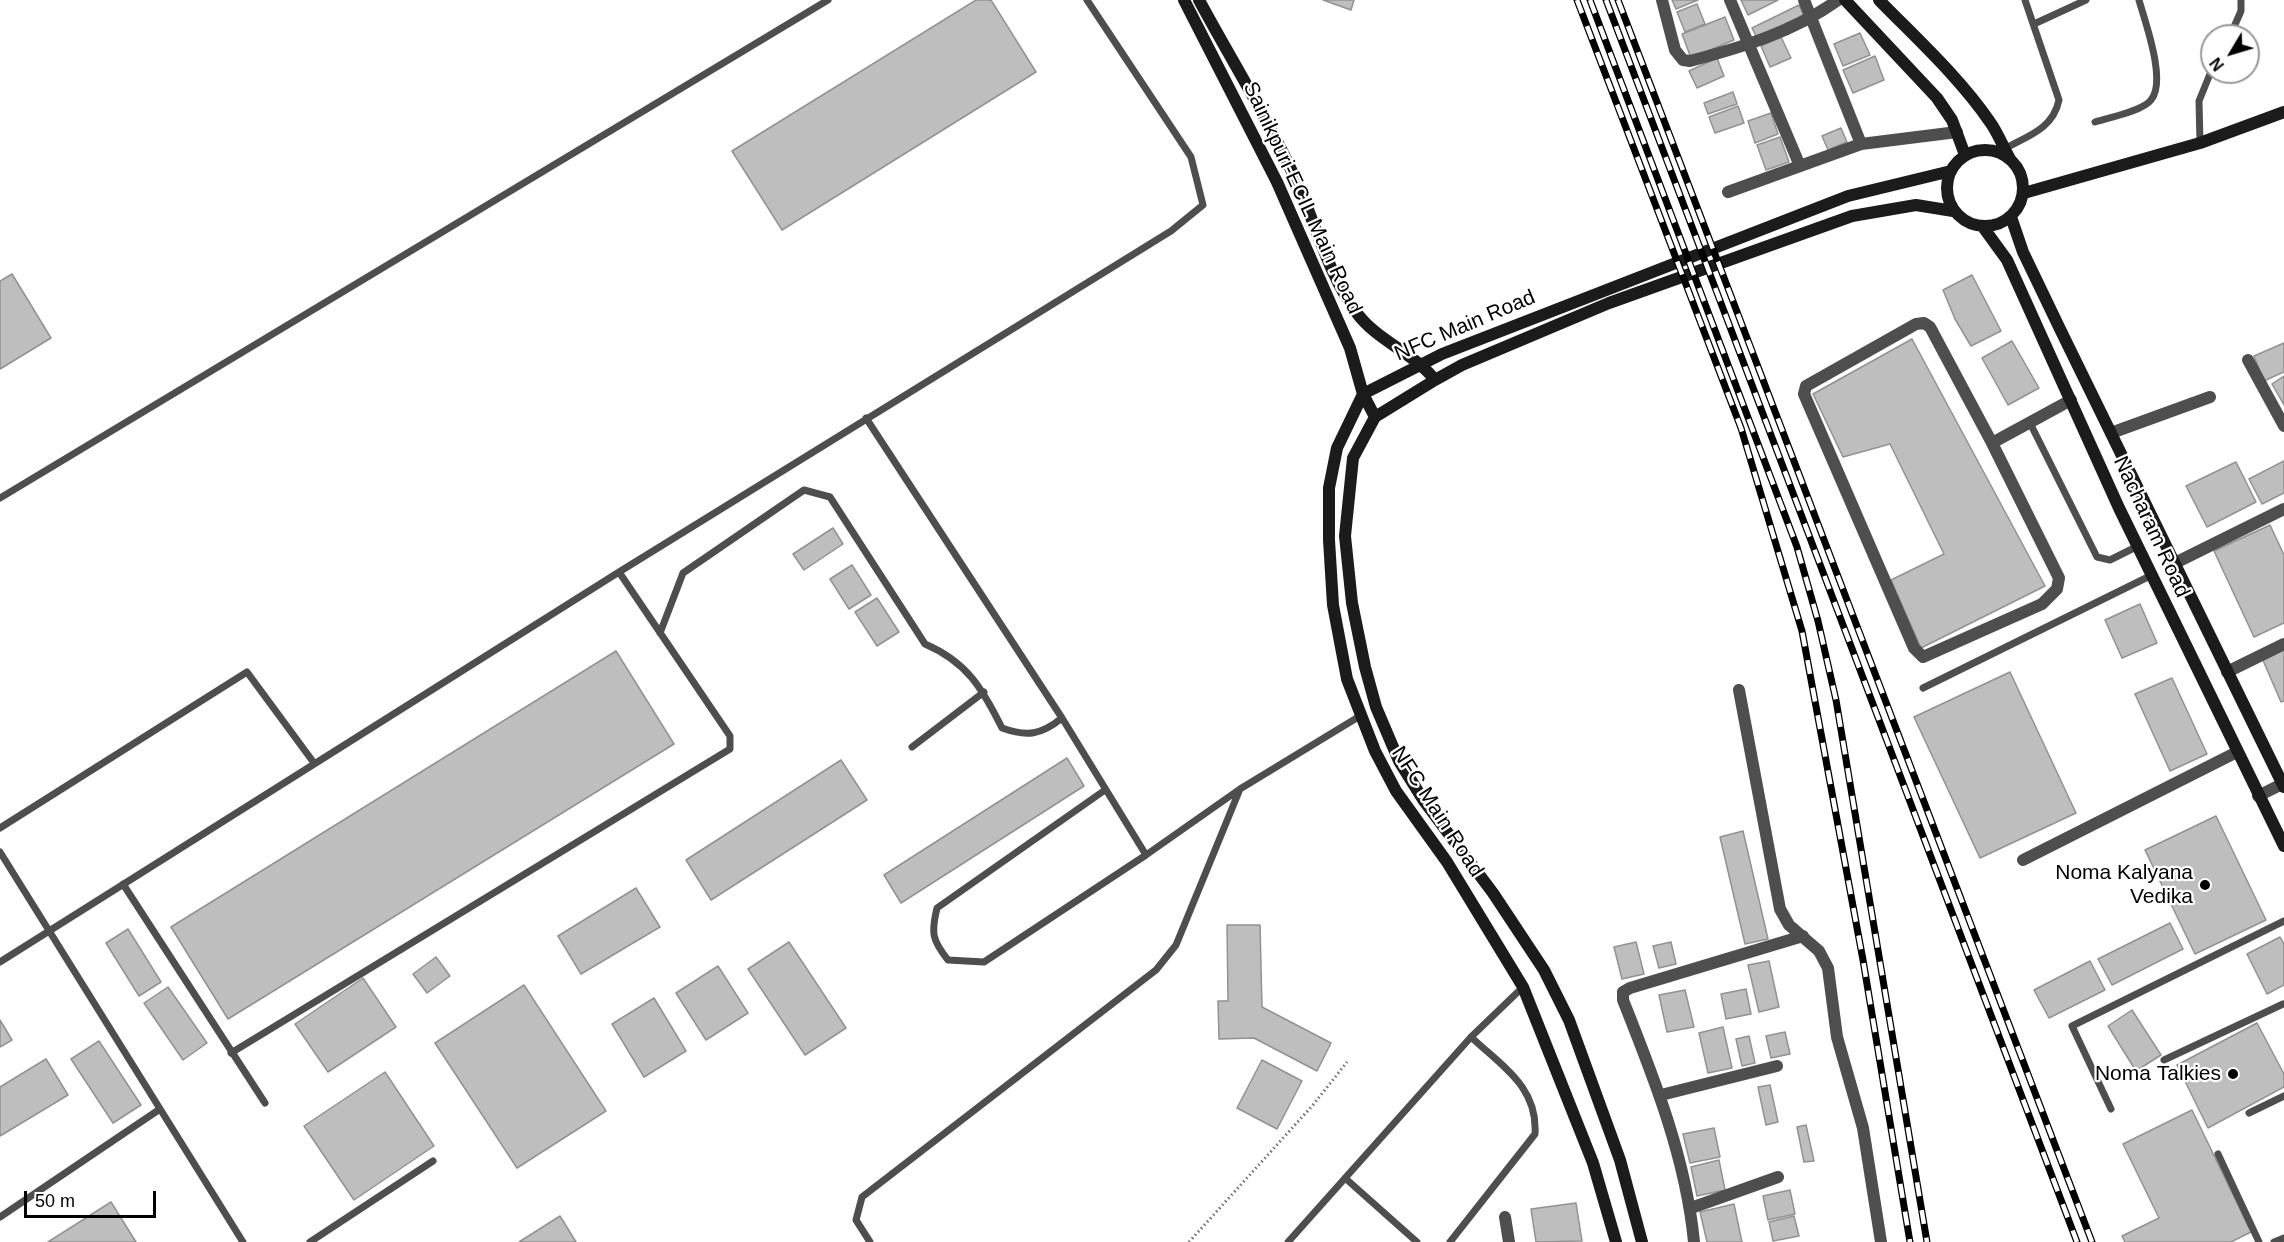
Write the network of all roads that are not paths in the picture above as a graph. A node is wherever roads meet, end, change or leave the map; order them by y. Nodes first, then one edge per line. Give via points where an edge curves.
1 (828, 0) edge
2 (1087, 0) edge
3 (1184, 0) edge
4 (1199, 0) edge
5 (1662, 0) edge
6 (1730, 0) edge
7 (1804, 0) edge
8 (1838, 0) edge
9 (1845, 0) edge
10 (1879, 0) edge
11 (2025, 0) edge
12 (2086, 0) edge
13 (2139, 0) edge
14 (2241, 0) edge
15 (1811, 19) junction
16 (2034, 24) junction
17 (2235, 24) edge
18 (1750, 45) junction
19 (2206, 84) edge
20 (2284, 112) edge
21 (2095, 122) dead end
22 (1957, 132) junction
23 (2200, 143) junction
24 (1861, 144) junction
25 (2007, 154) junction
26 (1965, 155) junction
27 (1800, 166) junction
28 (1951, 171) junction
29 (1728, 192) dead end
30 (2024, 193) junction
31 (1953, 211) junction
32 (2011, 217) junction
33 (1983, 226) junction
34 (2248, 360) dead end
35 (1422, 363) junction
36 (1435, 380) junction
37 (2088, 384) junction
38 (1363, 394) junction
39 (2070, 397) junction
40 (2210, 397) dead end
41 (1375, 417) junction
42 (866, 418) junction
43 (2030, 423) junction
44 (2283, 423) edge
45 (2111, 433) junction
46 (1992, 443) junction
47 (0, 498) edge
48 (2284, 509) edge
49 (2138, 546) junction
50 (2173, 564) junction
51 (619, 572) junction
52 (2152, 575) junction
53 (660, 633) junction
54 (2284, 644) edge
55 (2227, 672) junction
56 (1923, 688) dead end
57 (1739, 690) dead end
58 (984, 692) junction
59 (1360, 716) junction
60 (1062, 718) junction
61 (912, 747) dead end
62 (2237, 752) junction
63 (314, 763) junction
64 (2283, 784) edge
65 (1240, 789) junction
66 (1105, 790) junction
67 (2258, 795) junction
68 (0, 828) edge
69 (2284, 846) edge
70 (0, 852) edge
71 (1146, 855) junction
72 (2023, 860) dead end
73 (123, 884) junction
74 (2284, 921) edge
75 (48, 932) junction
76 (1803, 936) junction
77 (0, 962) edge
78 (1523, 987) junction
79 (2284, 1004) edge
80 (1472, 1037) junction
81 (231, 1053) junction
82 (2164, 1060) dead end
83 (1777, 1066) dead end
84 (1661, 1095) junction
85 (2284, 1096) edge
86 (265, 1103) dead end
87 (160, 1109) junction
88 (2111, 1109) dead end
89 (2249, 1113) dead end
90 (2218, 1154) dead end
91 (433, 1161) dead end
92 (1778, 1177) dead end
93 (1344, 1179) junction
94 (1691, 1208) junction
95 (0, 1217) edge
96 (1505, 1217) dead end
97 (2284, 1238) edge
98 (243, 1242) edge
99 (310, 1242) edge
100 (870, 1242) edge
101 (1288, 1242) edge
102 (1417, 1242) edge
103 (1450, 1242) edge
104 (1509, 1242) edge
105 (1616, 1242) edge
106 (1642, 1242) edge
107 (1694, 1242) edge
108 (1881, 1242) edge
109 (2259, 1242) edge
110 (2274, 1242) edge

1 - 47 lane
2 - 42 lane via 1191,157 1203,205 1171,231
3 - 38 main road, Sainikpuri-ECIL Main Road via 1277,182 1350,348
4 - 35 main road, Sainikpuri-ECIL Main Road via 1294,175 1338,285 1357,314 1382,338
5 - 18 street via 1675,50 1683,60
6 - 18 street
7 - 15 street
8 - 15 street
9 - 22 main road via 1937,98
10 - 25 main road via 1979,107
11 - 16 lane
12 - 16 lane
13 - 21 lane via 2151,44 2156,90 2144,106
14 - 17 lane
15 - 18 street
15 - 24 street
16 - 25 lane via 2059,100 2056,114 2045,128
18 - 27 street
19 - 23 lane via 2199,101
20 - 23 main road
22 - 24 street
22 - 26 main road
23 - 30 main road
24 - 27 street
25 - 26 main road via 1984,150
25 - 30 main road via 2019,173
26 - 28 main road
27 - 29 street
28 - 31 main road via 1947,192
28 - 35 main road, NFC Main Road via 1848,196
30 - 32 main road
31 - 33 main road via 1971,224
31 - 36 main road, NFC Main Road via 1917,205 1885,208 1771,242 1610,303
32 - 33 main road
32 - 37 main road, Nacharam Road via 2023,252
33 - 39 main road, Nacharam Road via 2007,260
34 - 44 street
35 - 36 main road
35 - 38 main road, NFC Main Road
36 - 41 main road, NFC Main Road
37 - 39 main road
37 - 45 main road, Nacharam Road
38 - 41 main road, Sainikpuri-ECIL Main Road
38 - 59 main road, NFC Main Road via 1337,448 1329,488 1333,605 1347,679
39 - 43 street
39 - 49 main road, Nacharam Road
40 - 45 street
41 - 106 main road, NFC Main Road via 1353,458 1345,536 1352,603 1376,706 1399,761 1544,970 1564,1010 1620,1160
42 - 51 lane
42 - 60 lane
43 - 46 street
43 - 49 lane via 2097,557 2110,560
45 - 50 main road, Nacharam Road
46 - 46 street via 2060,582 2042,604 1923,657 1914,648 1846,495 1804,394 1806,386 1924,323 1930,327
48 - 50 street
49 - 52 main road, Nacharam Road
50 - 55 main road, Nacharam Road
51 - 53 lane
51 - 63 lane
52 - 56 lane
52 - 62 main road, Nacharam Road
53 - 58 lane via 683,573 804,490 830,497 925,644 946,653
53 - 81 lane via 730,736 730,749
54 - 55 street
55 - 64 main road, Nacharam Road
57 - 76 street via 1780,909
58 - 60 lane via 1002,728 1022,735 1049,728
58 - 61 lane
59 - 65 lane
59 - 78 main road, NFC Main Road via 1396,791 1446,862
60 - 66 lane
62 - 67 main road, Nacharam Road
62 - 72 street
63 - 68 lane via 247,672
63 - 73 lane
64 - 67 street
65 - 71 lane
65 - 100 lane via 1176,945 1156,970 862,1197 856,1220
66 - 71 lane
66 - 71 lane via 937,908 932,929 937,946 948,960 984,962
67 - 69 main road, Nacharam Road
70 - 75 lane
73 - 75 lane
73 - 81 lane
74 - 88 lane via 2072,1026
75 - 77 lane
75 - 87 lane
76 - 84 street via 1623,992
76 - 108 street via 1819,951 1828,968 1837,1037 1863,1128
78 - 80 lane
78 - 105 main road, NFC Main Road via 1593,1163
79 - 82 lane
80 - 93 lane
80 - 103 lane via 1531,1099 1536,1115 1534,1134
81 - 86 lane
83 - 84 street
84 - 94 street
85 - 89 lane
87 - 95 lane
87 - 98 lane
90 - 109 lane
91 - 99 lane
92 - 94 street
93 - 101 lane
93 - 102 lane
94 - 107 street
96 - 104 street
97 - 110 lane

